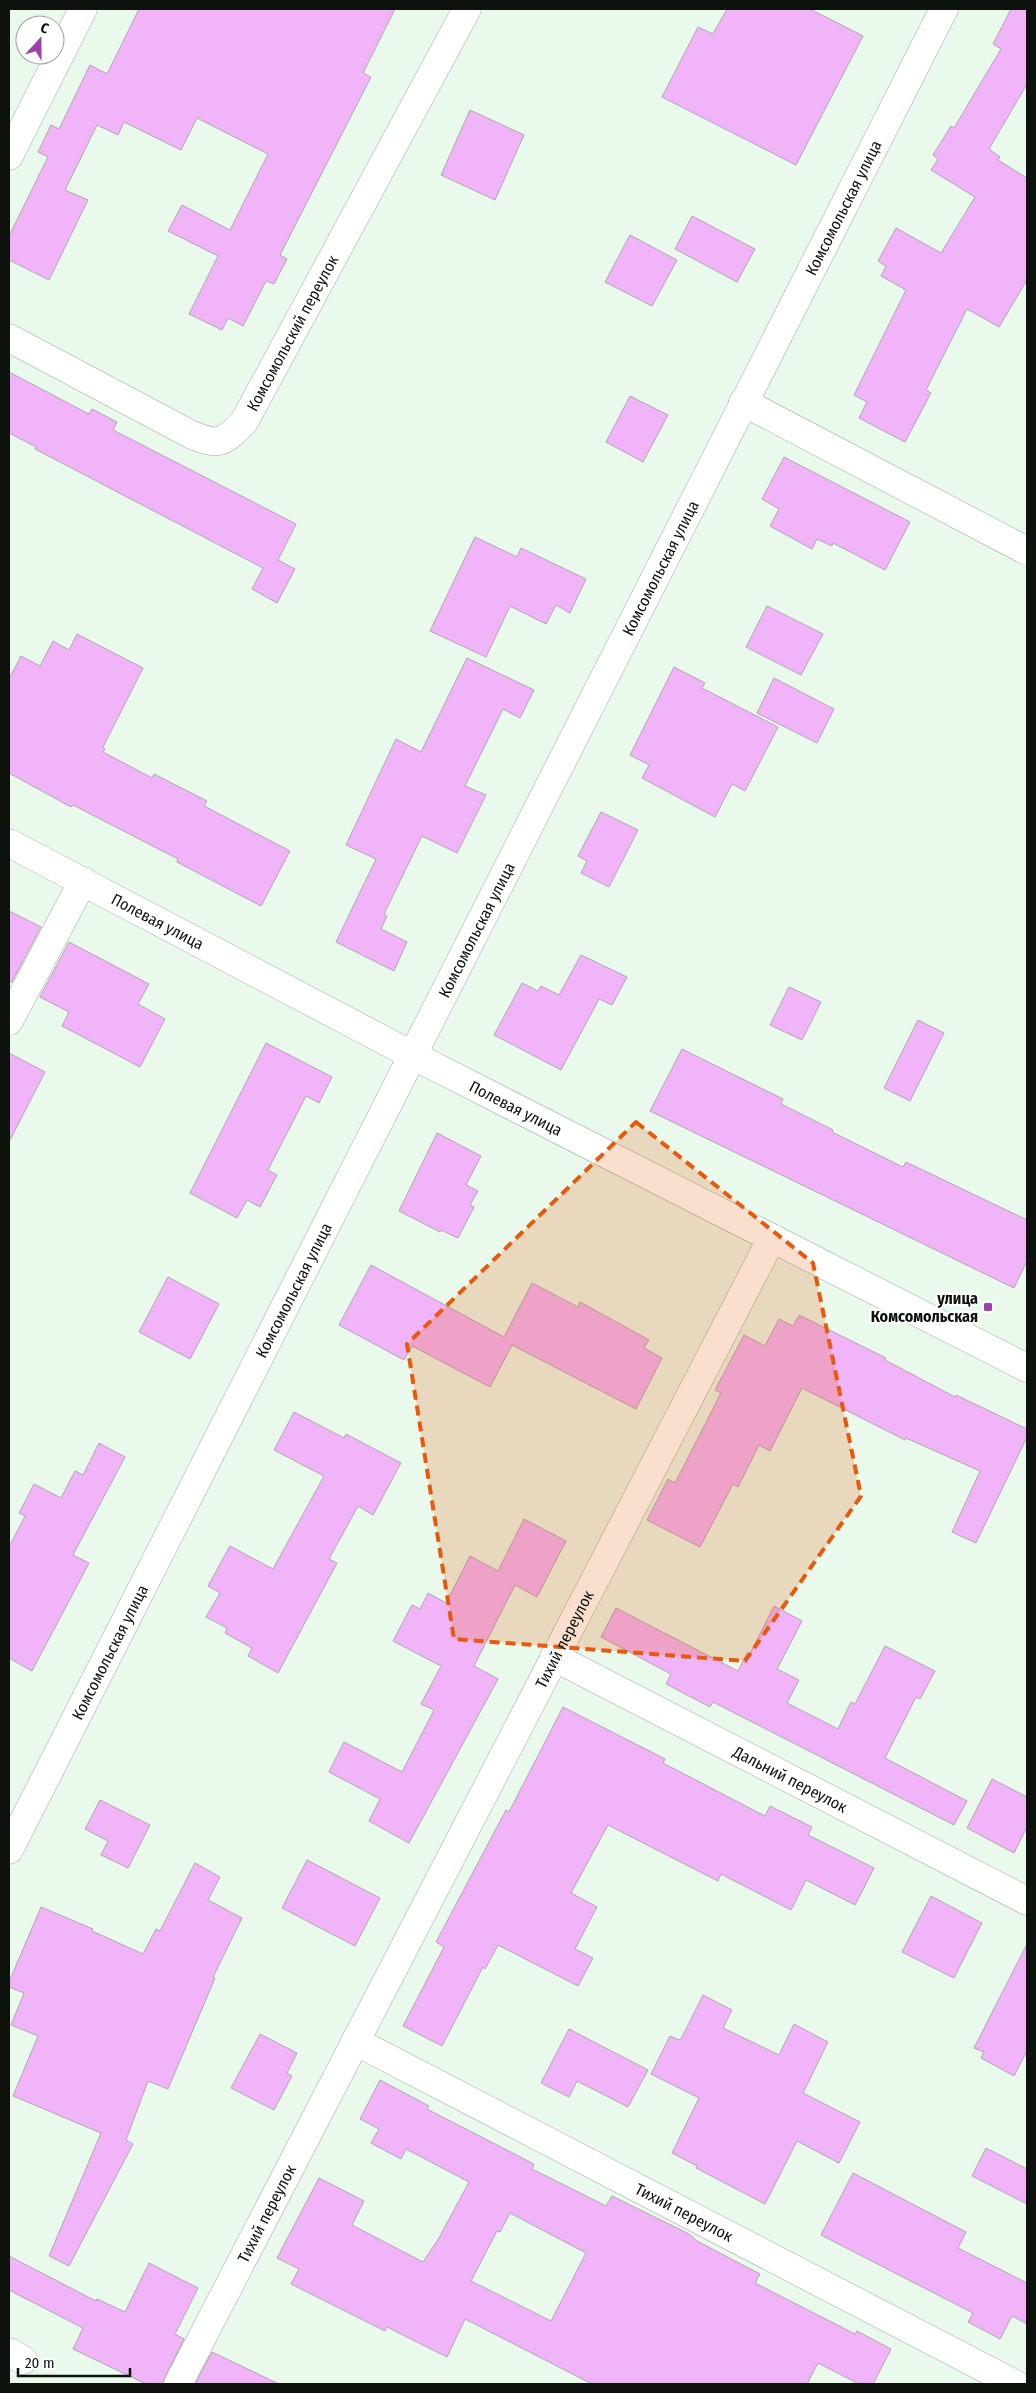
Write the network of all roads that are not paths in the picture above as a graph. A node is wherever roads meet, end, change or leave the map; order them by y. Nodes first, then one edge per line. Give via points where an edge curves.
1 (83, 9) edge
2 (467, 9) edge
3 (944, 9) edge
4 (9, 156) edge
5 (9, 338) edge
6 (744, 402) junction
7 (1027, 551) edge
8 (9, 843) edge
9 (83, 881) junction
10 (9, 1021) edge
11 (412, 1055) junction
12 (772, 1238) junction
13 (1027, 1368) edge
14 (554, 1657) junction
15 (9, 1850) edge
16 (1027, 1901) edge
17 (355, 2040) junction
18 (178, 2384) edge
19 (1014, 2384) edge

1 - 4 street
2 - 5 street, Комсомольский переулок via 244,422 229,438 211,443 192,435
3 - 6 street, Комсомольская улица
6 - 7 street
6 - 11 street, Комсомольская улица
8 - 9 street, Полевая улица
9 - 10 street
9 - 11 street, Полевая улица
11 - 12 street, Полевая улица
11 - 15 street, Комсомольская улица
12 - 13 street, Полевая улица
12 - 14 street, Тихий переулок
14 - 16 street, Дальний переулок
14 - 17 street, Тихий переулок
17 - 18 street, Тихий переулок
17 - 19 street, Тихий переулок

